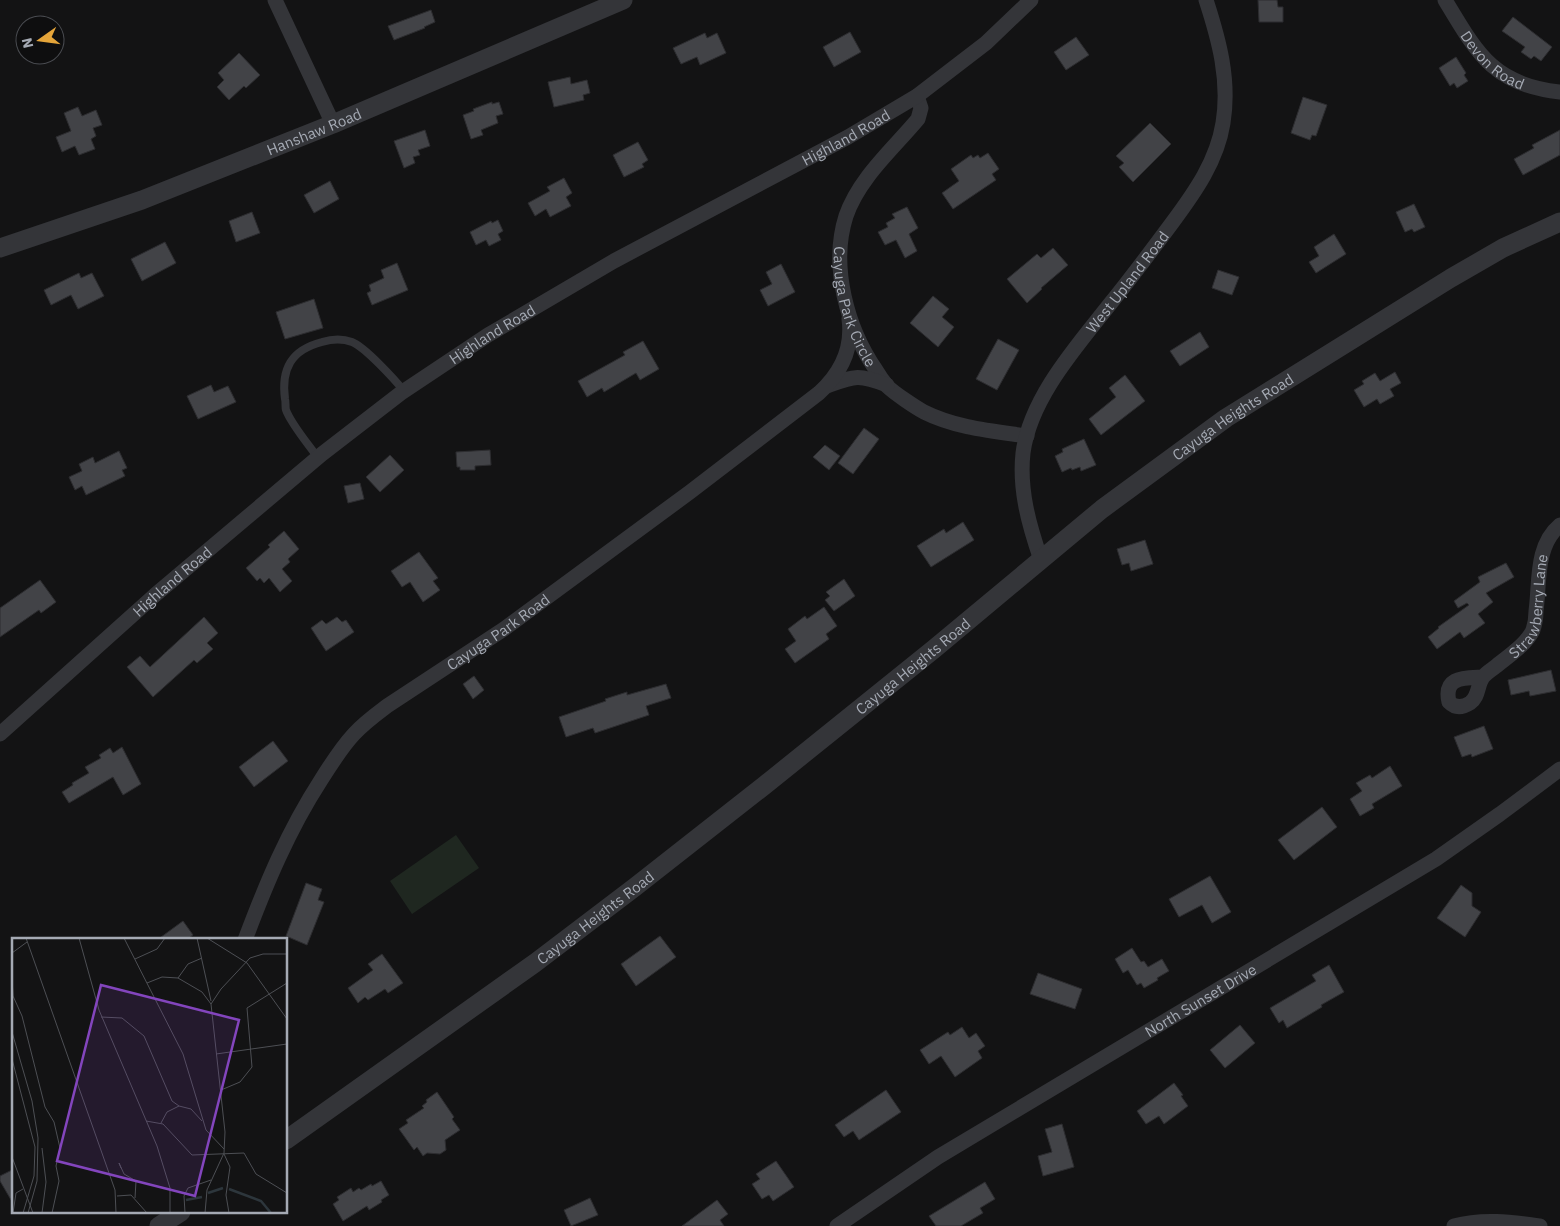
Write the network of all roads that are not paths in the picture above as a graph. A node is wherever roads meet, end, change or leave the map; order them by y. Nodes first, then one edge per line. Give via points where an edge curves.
1 (275, 0) edge
2 (623, 0) edge
3 (1031, 0) edge
4 (1206, 0) edge
5 (1445, 0) edge
6 (1560, 92) edge
7 (918, 96) junction
8 (333, 124) junction
9 (1560, 222) edge
10 (0, 248) edge
11 (849, 319) junction
12 (887, 385) junction
13 (826, 386) junction
14 (404, 391) junction
15 (1026, 436) junction
16 (318, 458) junction
17 (1560, 526) edge
18 (1041, 560) junction
19 (1483, 677) dead end
20 (0, 734) edge
21 (1560, 769) edge
22 (246, 938) edge
23 (288, 1139) edge
24 (178, 1214) edge
25 (159, 1226) edge
26 (837, 1226) edge
27 (1454, 1226) edge
28 (1540, 1226) edge

1 - 8 street
2 - 8 street, Hanshaw Road
3 - 7 street, Highland Road via 986,43
4 - 15 street, West Upland Road via 1216,30 1226,87 1223,125 1212,162 1193,195 1046,390
5 - 6 street, Devon Road via 1474,47 1489,64 1528,87
7 - 11 street, Cayuga Park Circle via 921,108 918,119 868,175 847,215 840,263
7 - 14 street, Highland Road via 614,261 488,334
8 - 10 street, Hanshaw Road via 142,200
9 - 18 street, Cayuga Heights Road via 1503,248 1451,278 1226,418 1102,509
11 - 12 street, Cayuga Park Circle via 864,353
11 - 13 street, Cayuga Park Road via 849,342 844,362
12 - 13 street, Cayuga Park Road via 858,377
12 - 15 street, Cayuga Park Circle via 923,411 953,424
13 - 22 street, Cayuga Park Road via 690,492 512,623 364,724 334,760 301,811 266,885
14 - 16 street, Highland Road
14 - 16 lane via 392,376 353,342 335,339 316,343 299,352 284,375 286,410
15 - 18 street, West Upland Road via 1022,485 1030,530
16 - 20 street, Highland Road via 155,596
17 - 19 street, Strawberry Lane via 1551,534 1541,559 1538,600 1528,639
18 - 23 street, Cayuga Heights Road via 865,705 620,899
21 - 26 street, North Sunset Drive via 1436,859 938,1157
24 - 25 street
27 - 28 street via 1502,1221

